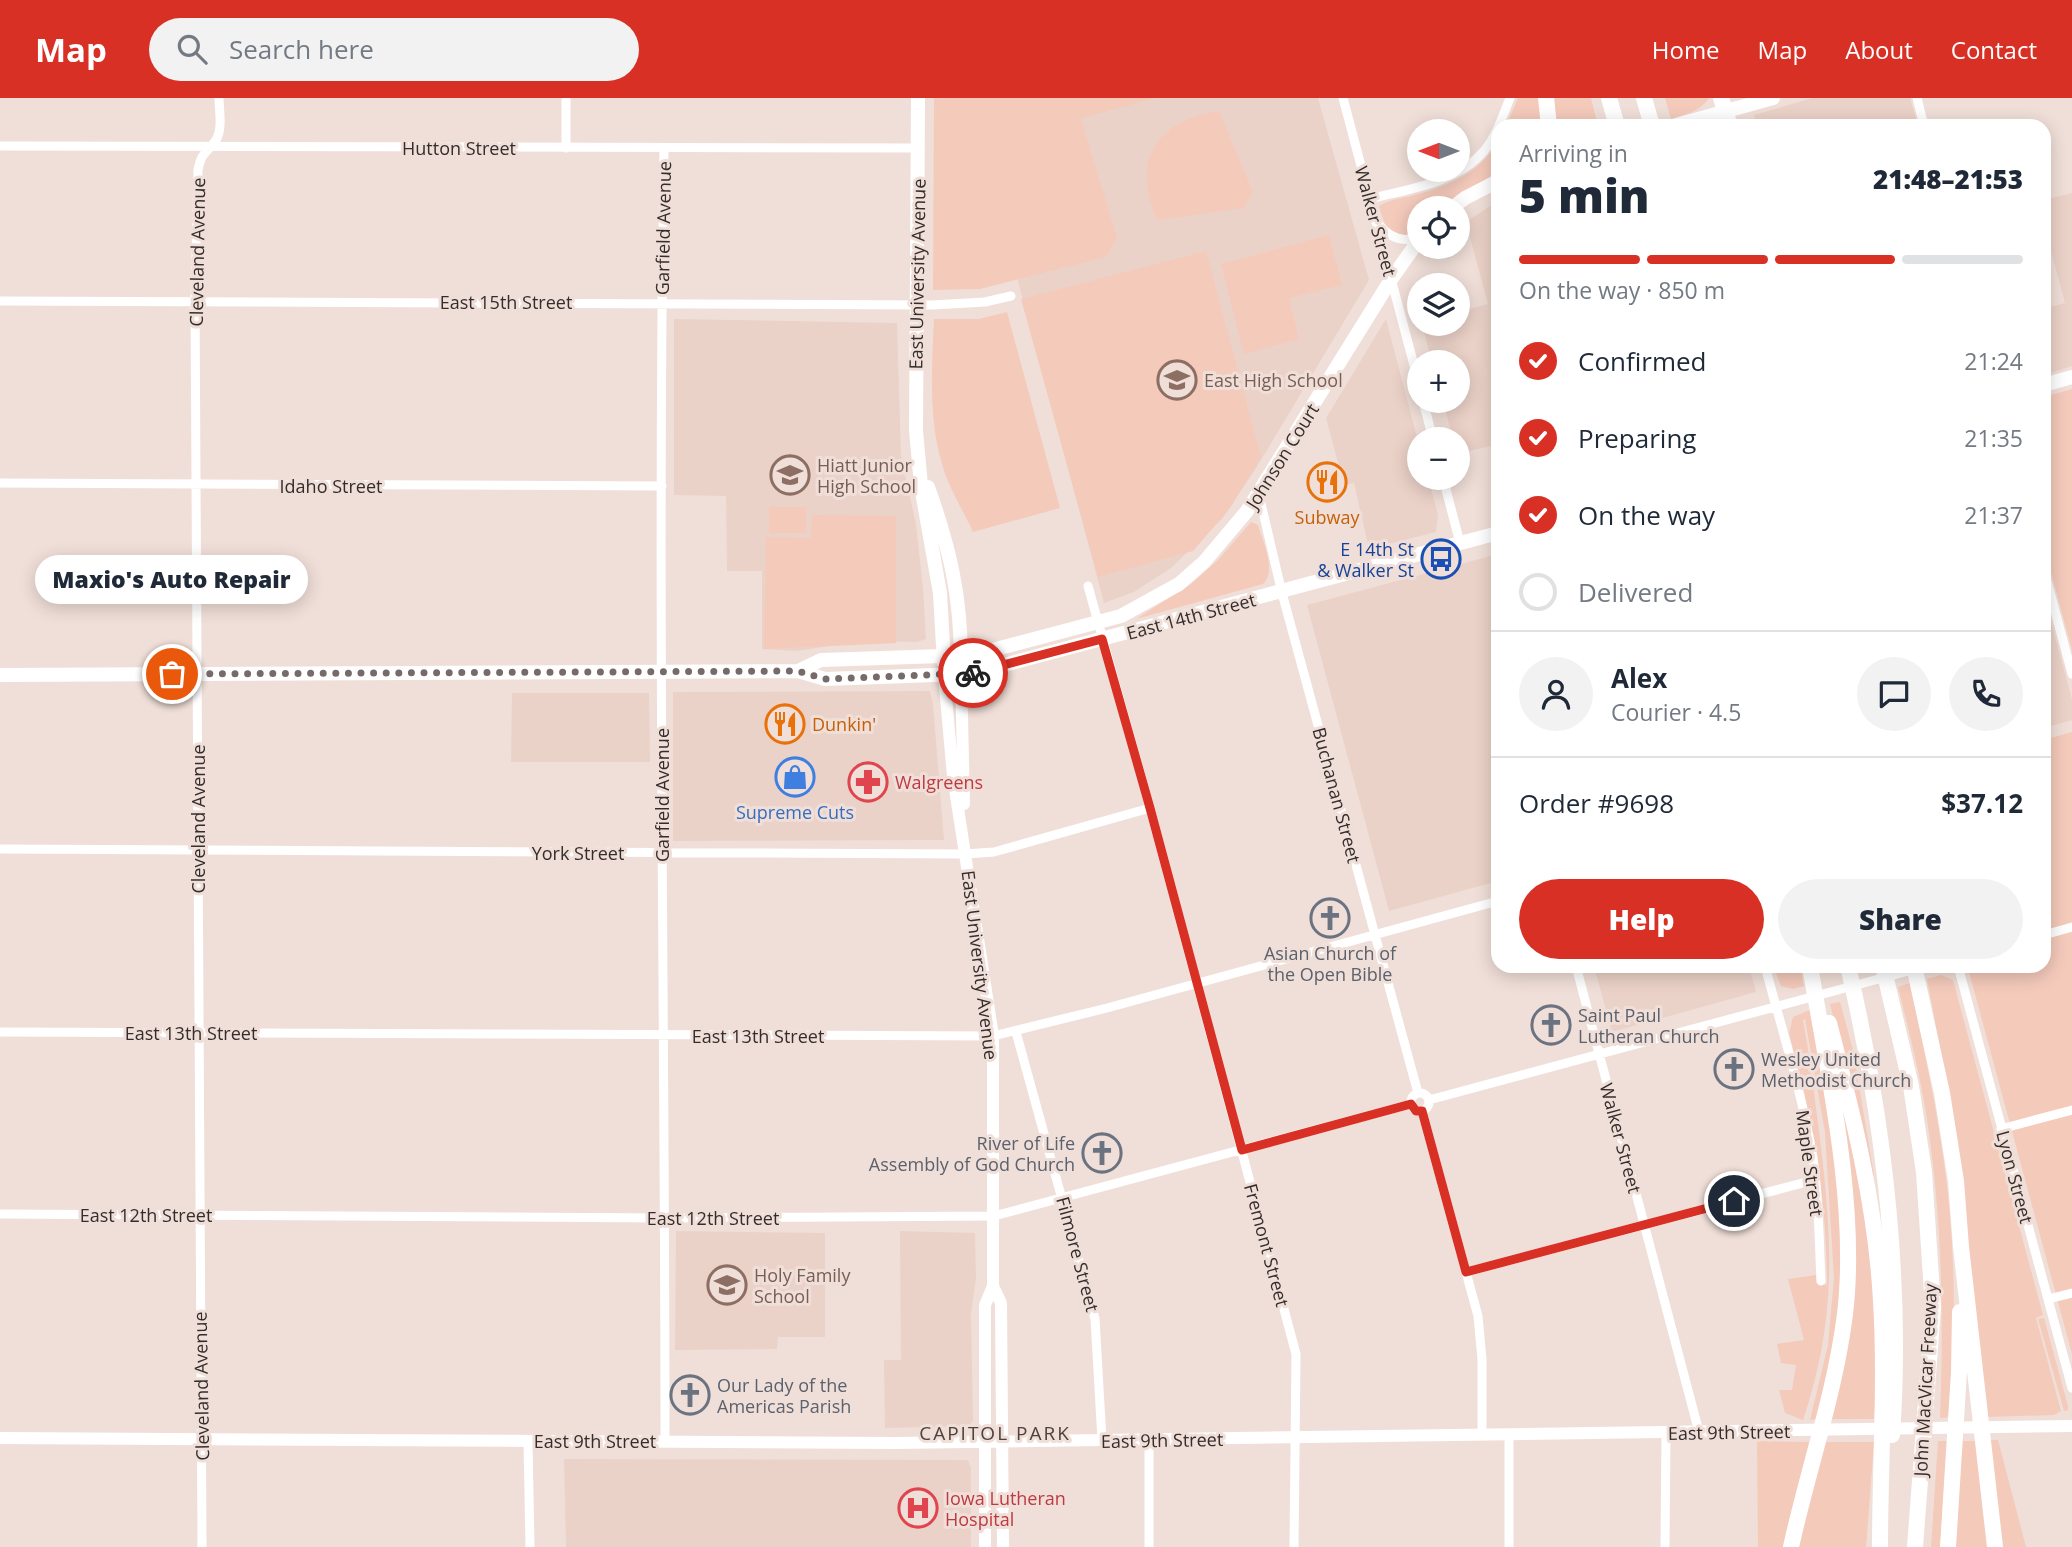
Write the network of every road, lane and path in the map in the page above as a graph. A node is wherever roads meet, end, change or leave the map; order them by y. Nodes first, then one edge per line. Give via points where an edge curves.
1 (219, 98) edge
2 (566, 98) edge
3 (918, 98) edge
4 (1343, 98) edge
5 (1510, 98) edge
6 (1546, 98) edge
7 (1644, 98) edge
8 (1773, 98) edge
9 (1917, 98) edge
10 (1609, 100) edge
11 (1725, 112) edge
12 (1501, 119) edge
13 (1548, 119) edge
14 (1614, 119) edge
15 (1650, 119) edge
16 (1699, 119) edge
17 (1922, 119) edge
18 (1491, 138) edge
19 (0, 146) edge
20 (208, 147) junction
21 (566, 148) junction
22 (919, 148) junction
23 (664, 149) junction
24 (1491, 185) edge
25 (1469, 196) edge
26 (1370, 199) junction
27 (1377, 223) junction
28 (1407, 240) edge
29 (1407, 256) edge
30 (1392, 278) junction
31 (1011, 296) dead end
32 (0, 301) edge
33 (195, 301) junction
34 (662, 303) junction
35 (916, 305) junction
36 (1410, 350) edge
37 (2072, 377) edge
38 (2051, 383) edge
39 (919, 450) junction
40 (0, 483) edge
41 (195, 485) junction
42 (662, 486) junction
43 (1446, 490) edge
44 (1258, 495) junction
45 (1491, 535) edge
46 (1460, 543) junction
47 (1088, 586) dead end
48 (1282, 593) junction
49 (2051, 596) edge
50 (1098, 623) junction
51 (1102, 639) junction
52 (944, 655) junction
53 (961, 655) junction
54 (662, 671) junction
55 (798, 671) junction
56 (198, 674) junction
57 (961, 674) junction
58 (2072, 674) edge
59 (0, 675) edge
60 (944, 675) junction
61 (1150, 808) junction
62 (0, 849) edge
63 (199, 850) junction
64 (662, 853) junction
65 (965, 854) junction
66 (1491, 903) edge
67 (2072, 928) edge
68 (1374, 933) junction
69 (2051, 933) edge
70 (1578, 973) edge
71 (1767, 973) edge
72 (1813, 973) edge
73 (1814, 973) edge
74 (1849, 973) edge
75 (1885, 973) edge
76 (1901, 973) edge
77 (1916, 973) edge
78 (1960, 973) edge
79 (1198, 983) junction
80 (1776, 1007) junction
81 (0, 1032) edge
82 (1016, 1032) junction
83 (197, 1033) junction
84 (663, 1035) junction
85 (993, 1036) junction
86 (1599, 1054) junction
87 (1418, 1093) junction
88 (1429, 1100) junction
89 (1411, 1104) junction
90 (2072, 1110) edge
91 (1422, 1111) junction
92 (2001, 1129) junction
93 (1242, 1150) junction
94 (1814, 1180) junction
95 (1064, 1198) junction
96 (0, 1214) edge
97 (199, 1215) junction
98 (994, 1216) junction
99 (665, 1219) junction
100 (1644, 1225) junction
101 (1961, 1247) junction
102 (1466, 1272) junction
103 (1821, 1281) dead end
104 (993, 1286) junction
105 (2072, 1293) edge
106 (2048, 1299) junction
107 (2072, 1388) edge
108 (2072, 1426) edge
109 (1666, 1432) junction
110 (1699, 1432) junction
111 (1482, 1435) junction
112 (1509, 1435) junction
113 (0, 1438) edge
114 (1295, 1438) junction
115 (202, 1440) junction
116 (1102, 1440) junction
117 (1149, 1440) junction
118 (528, 1441) junction
119 (665, 1441) junction
120 (986, 1441) junction
121 (1003, 1441) junction
122 (202, 1547) edge
123 (530, 1547) edge
124 (985, 1547) edge
125 (1003, 1547) edge
126 (1149, 1547) edge
127 (1294, 1547) edge
128 (1509, 1547) edge
129 (1665, 1547) edge
130 (1791, 1547) edge
131 (1882, 1547) edge
132 (1915, 1547) edge
133 (1948, 1547) edge
134 (1995, 1547) edge

1 - 20 street, Cleveland Avenue via 219,129
2 - 21 street
3 - 22 main road, East University Avenue
4 - 26 street, Walker Street
5 - 12 street
6 - 13 highway
7 - 15 highway
8 - 11 main road
9 - 17 street
10 - 14 highway
11 - 16 main road
18 - 26 street via 1463,169 1441,180
19 - 20 street, Hutton Street
20 - 21 street, Hutton Street
20 - 33 street, Cleveland Avenue via 198,170
21 - 23 street, Hutton Street
22 - 23 street, Hutton Street
22 - 35 main road, East University Avenue
23 - 34 street, Garfield Avenue
24 - 25 main road
26 - 27 street, Walker Street
27 - 28 street via 1385,232
27 - 30 street, Walker Street
29 - 30 main road, Johnson Court
30 - 36 street, Walker Street
30 - 44 main road, Johnson Court
31 - 35 street, East 15th Street via 985,302
32 - 33 street, East 15th Street
33 - 34 street, East 15th Street
33 - 41 street, Cleveland Avenue
34 - 35 street, East 15th Street
34 - 42 street, Garfield Avenue
35 - 39 main road, East University Avenue
37 - 38 main road
39 - 52 main road, East University Avenue via 940,593
39 - 53 main road, East University Avenue via 956,579
40 - 41 street, Idaho Street
41 - 42 street, Idaho Street
41 - 56 street, Cleveland Avenue
42 - 54 street, Garfield Avenue
43 - 46 street
44 - 48 street, Buchanan Street
44 - 50 main road, Johnson Court via 1212,553 1179,584 1121,616
45 - 46 main road, East 14th Street
46 - 48 main road, East 14th Street
47 - 50 street, Fremont Street
48 - 51 main road, East 14th Street
48 - 68 street, Buchanan Street
49 - 58 street
50 - 51 street, Fremont Street
50 - 53 main road, East 14th Street
51 - 57 main road, East 14th Street
51 - 61 street, Fremont Street
52 - 53 main road, East 14th Street
52 - 55 main road, East 14th Street via 821,660
52 - 60 main road, East University Avenue
53 - 57 main road, East University Avenue
54 - 55 main road, East 14th Street
54 - 56 main road, East 14th Street
54 - 64 street, Garfield Avenue
55 - 60 main road, East 14th Street via 825,679
56 - 59 main road, East 14th Street
56 - 63 street, Cleveland Avenue
57 - 60 main road, East 14th Street
57 - 65 street, East University Avenue
60 - 65 street, East University Avenue
61 - 65 street, York Street via 994,852
61 - 79 street, Fremont Street
62 - 63 street, York Street
63 - 64 street, York Street
63 - 83 street, Cleveland Avenue
64 - 65 street, York Street
64 - 84 street, Garfield Avenue
65 - 85 street, East University Avenue
66 - 68 street, East 13th Street
67 - 69 street
68 - 79 street, East 13th Street
68 - 87 street, Buchanan Street
70 - 86 street, Walker Street
71 - 80 street, Maple Street
72 - 130 highway via 1838,1146 1847,1272 1839,1355
73 - 131 highway via 1852,1114 1873,1219 1883,1367
74 - 131 highway, John MacVicar Freeway via 1878,1116 1894,1263 1896,1373
75 - 132 highway, John MacVicar Freeway via 1911,1086 1924,1172 1933,1308
76 - 80 street
77 - 101 highway via 1942,1093
78 - 92 street, Lyon Street
79 - 82 street, East 13th Street
79 - 93 street, Fremont Street
80 - 86 street
80 - 94 street, Maple Street via 1799,1089
81 - 83 street, East 13th Street
82 - 85 street, East 13th Street
82 - 95 street, Filmore Street
83 - 84 street, East 13th Street
83 - 97 street, Cleveland Avenue
84 - 85 street, East 13th Street
84 - 99 street, Garfield Avenue
85 - 98 street, East University Avenue
86 - 88 street
86 - 100 street, Walker Street
87 - 88 street
87 - 89 street
88 - 91 street
89 - 91 street
89 - 93 street, East 12th Street
90 - 92 street
91 - 102 street
92 - 106 street, Lyon Street
93 - 95 street, East 12th Street
93 - 114 street, Fremont Street via 1296,1354
94 - 100 street
94 - 103 street, Maple Street
95 - 98 street, East 12th Street
95 - 116 street, Filmore Street via 1095,1319
96 - 97 street, East 12th Street
97 - 99 street, East 12th Street
97 - 115 street, Cleveland Avenue
98 - 99 street, East 12th Street
98 - 104 street, East University Avenue
99 - 119 street, Garfield Avenue
100 - 102 street
100 - 110 street, Walker Street
101 - 133 highway
101 - 134 highway
102 - 111 street via 1480,1332
104 - 120 street, East University Avenue via 985,1305
104 - 121 street, East University Avenue via 1001,1303
105 - 106 street
106 - 107 street, Lyon Street
108 - 110 street, East 9th Street
109 - 110 street, East 9th Street
109 - 112 street, East 9th Street
109 - 129 street
111 - 112 street, East 9th Street
111 - 114 street, East 9th Street
112 - 128 street
113 - 115 street, East 9th Street
114 - 117 street, East 9th Street
114 - 127 street, Fremont Street
115 - 118 street, East 9th Street
115 - 122 street, Cleveland Avenue
116 - 117 street, East 9th Street
116 - 121 street, East 9th Street
117 - 126 street
118 - 119 street, East 9th Street
118 - 123 street
119 - 120 street, East 9th Street
120 - 121 street, East 9th Street
120 - 124 street, East University Avenue
121 - 125 street, East University Avenue

